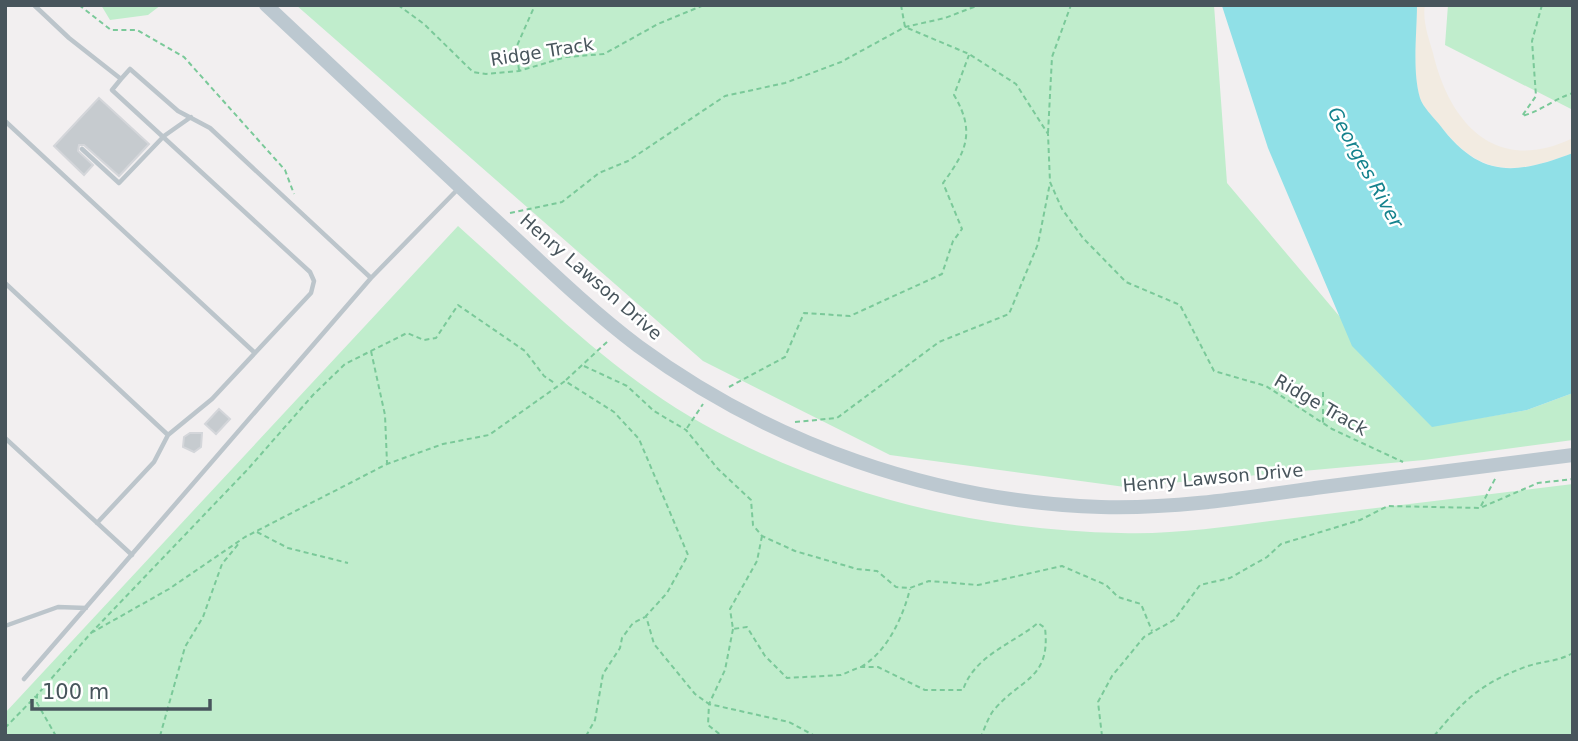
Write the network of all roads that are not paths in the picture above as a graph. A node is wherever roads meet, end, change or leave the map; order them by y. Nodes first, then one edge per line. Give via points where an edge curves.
1 (34, 5) edge
2 (266, 5) edge
3 (121, 79) junction
4 (191, 117) junction
5 (5, 121) edge
6 (164, 136) junction
7 (82, 149) dead end
8 (460, 187) junction
9 (371, 278) junction
10 (5, 284) edge
11 (255, 353) junction
12 (168, 435) junction
13 (5, 438) edge
14 (1573, 454) edge
15 (97, 523) junction
16 (132, 555) junction
17 (86, 608) junction
18 (5, 626) edge
19 (24, 679) dead end

1 - 3 lane
2 - 8 main road, Henry Lawson Drive
3 - 4 lane via 130,69
3 - 6 lane via 112,90
4 - 6 lane
4 - 9 lane via 210,128
5 - 11 lane
6 - 7 lane via 119,183
6 - 11 lane via 312,275 314,284 308,297
8 - 9 lane
8 - 14 main road, Henry Lawson Drive via 620,331 709,393 799,439 889,472 955,489 1099,507 1168,505
9 - 16 lane
10 - 12 lane
11 - 12 lane via 212,399
12 - 15 lane via 154,462
13 - 15 lane
15 - 16 lane
16 - 17 lane
17 - 18 lane via 58,607
17 - 19 lane

